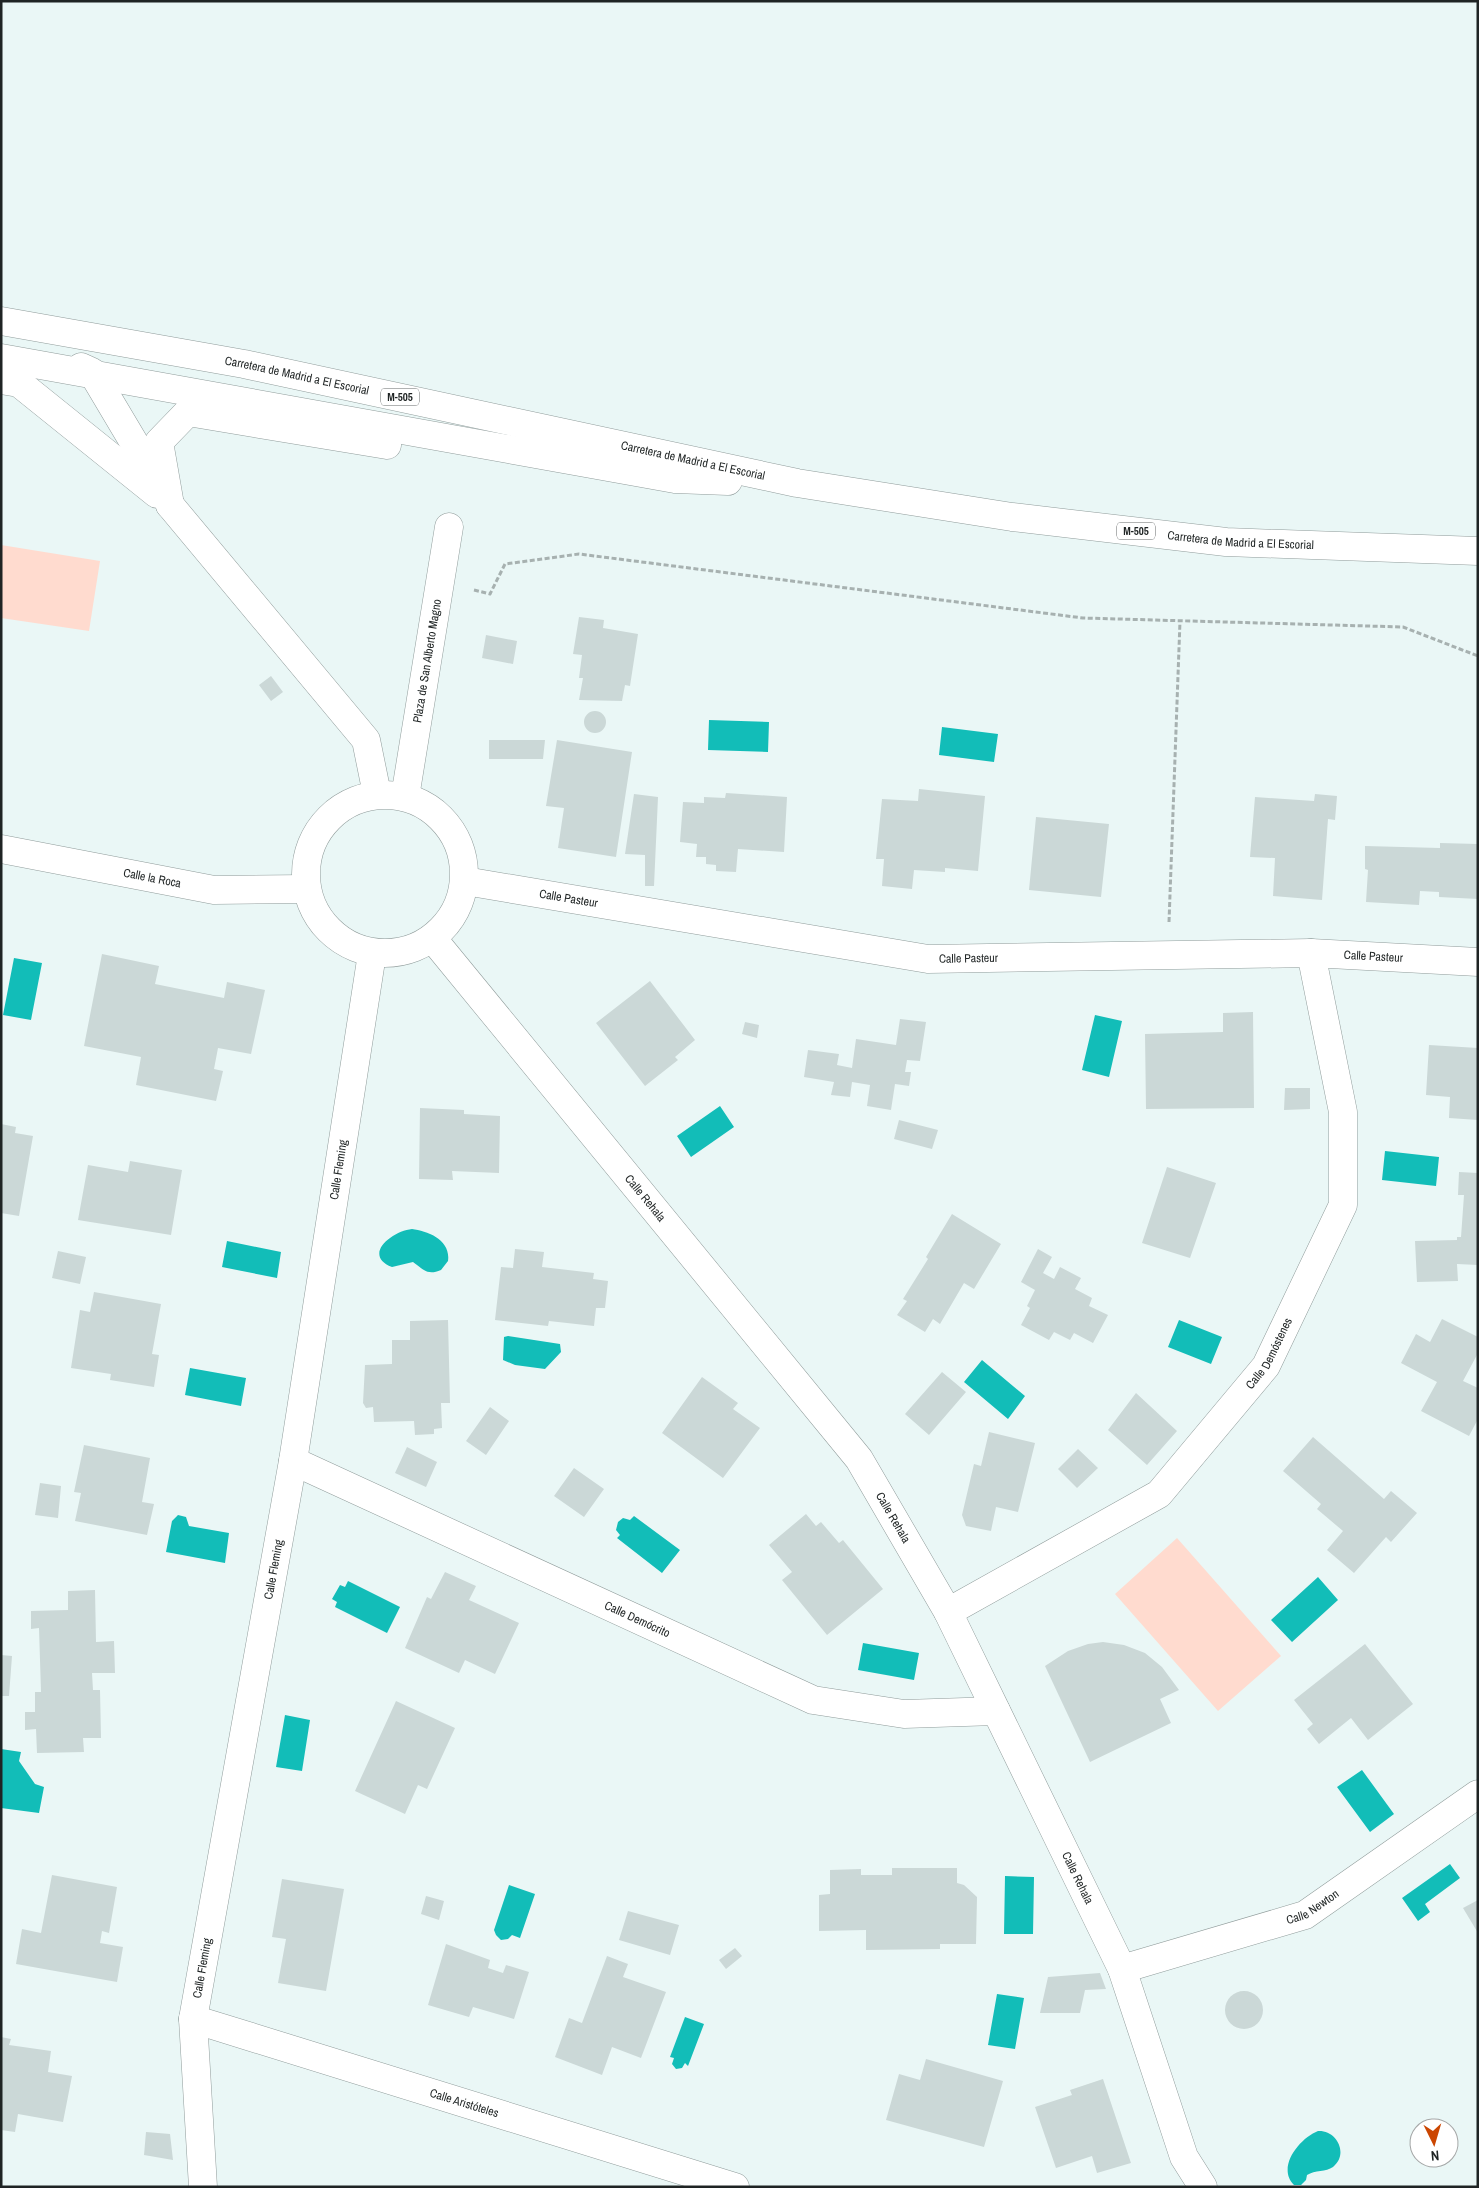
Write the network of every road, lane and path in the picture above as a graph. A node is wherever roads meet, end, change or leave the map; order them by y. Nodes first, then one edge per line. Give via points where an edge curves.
1 (1, 321) edge
2 (1, 339) edge
3 (1, 358) edge
4 (92, 372) junction
5 (1, 380) edge
6 (675, 479) junction
7 (797, 483) junction
8 (170, 505) junction
9 (449, 527) dead end
10 (1478, 551) edge
11 (440, 582) junction
12 (1180, 621) junction
13 (1478, 656) edge
14 (377, 794) junction
15 (404, 797) junction
16 (1, 849) edge
17 (465, 881) junction
18 (306, 889) junction
19 (433, 938) junction
20 (1311, 952) junction
21 (372, 954) junction
22 (1168, 955) junction
23 (1478, 962) edge
24 (293, 1461) junction
25 (948, 1612) junction
26 (996, 1711) junction
27 (1478, 1794) edge
28 (1122, 1969) junction
29 (193, 2019) junction
30 (203, 2187) edge
31 (735, 2187) edge
32 (1203, 2187) edge

1 - 7 main road, Carretera de Madrid a El Escorial / M-505 via 244,364
2 - 4 main road via 39,345
3 - 4 main road, Carretera de Madrid a El Escorial / M-505
4 - 6 main road, Carretera de Madrid a El Escorial / M-505
4 - 8 main road
5 - 8 main road via 19,383
6 - 7 main road, Carretera de Madrid a El Escorial / M-505
6 - 8 main road via 403,448 188,412 159,442
7 - 10 main road, Carretera de Madrid a El Escorial / M-505 via 1012,517 1226,542
8 - 14 main road via 366,740
9 - 11 main road, Plaza de San Alberto Magno
11 - 12 path via 490,594 505,564 579,554 1083,618
11 - 15 main road, Plaza de San Alberto Magno
12 - 13 path via 1403,627
12 - 22 path
14 - 15 main road
14 - 18 main road via 346,804 320,826 307,856
15 - 17 main road via 437,813 460,844
16 - 18 main road, Calle la Roca via 214,890
17 - 19 main road via 455,913
17 - 22 main road, Calle Pasteur via 928,959
18 - 21 main road via 318,919 342,942
19 - 21 main road via 404,952
19 - 25 main road, Calle Rehala via 859,1459
20 - 22 main road, Calle Pasteur
20 - 23 main road, Calle Pasteur
20 - 25 main road, Calle Demóstenes via 1343,1112 1343,1205 1266,1366 1159,1494
21 - 24 main road, Calle Fleming
24 - 26 main road, Calle Demócrito via 814,1700 904,1714
24 - 29 main road, Calle Fleming
25 - 26 main road, Calle Rehala
26 - 28 main road, Calle Rehala
27 - 28 main road, Calle Newton via 1305,1915
28 - 32 main road, Calle Rehala via 1184,2158
29 - 30 main road, Calle Fleming
29 - 31 main road, Calle Aristóteles

